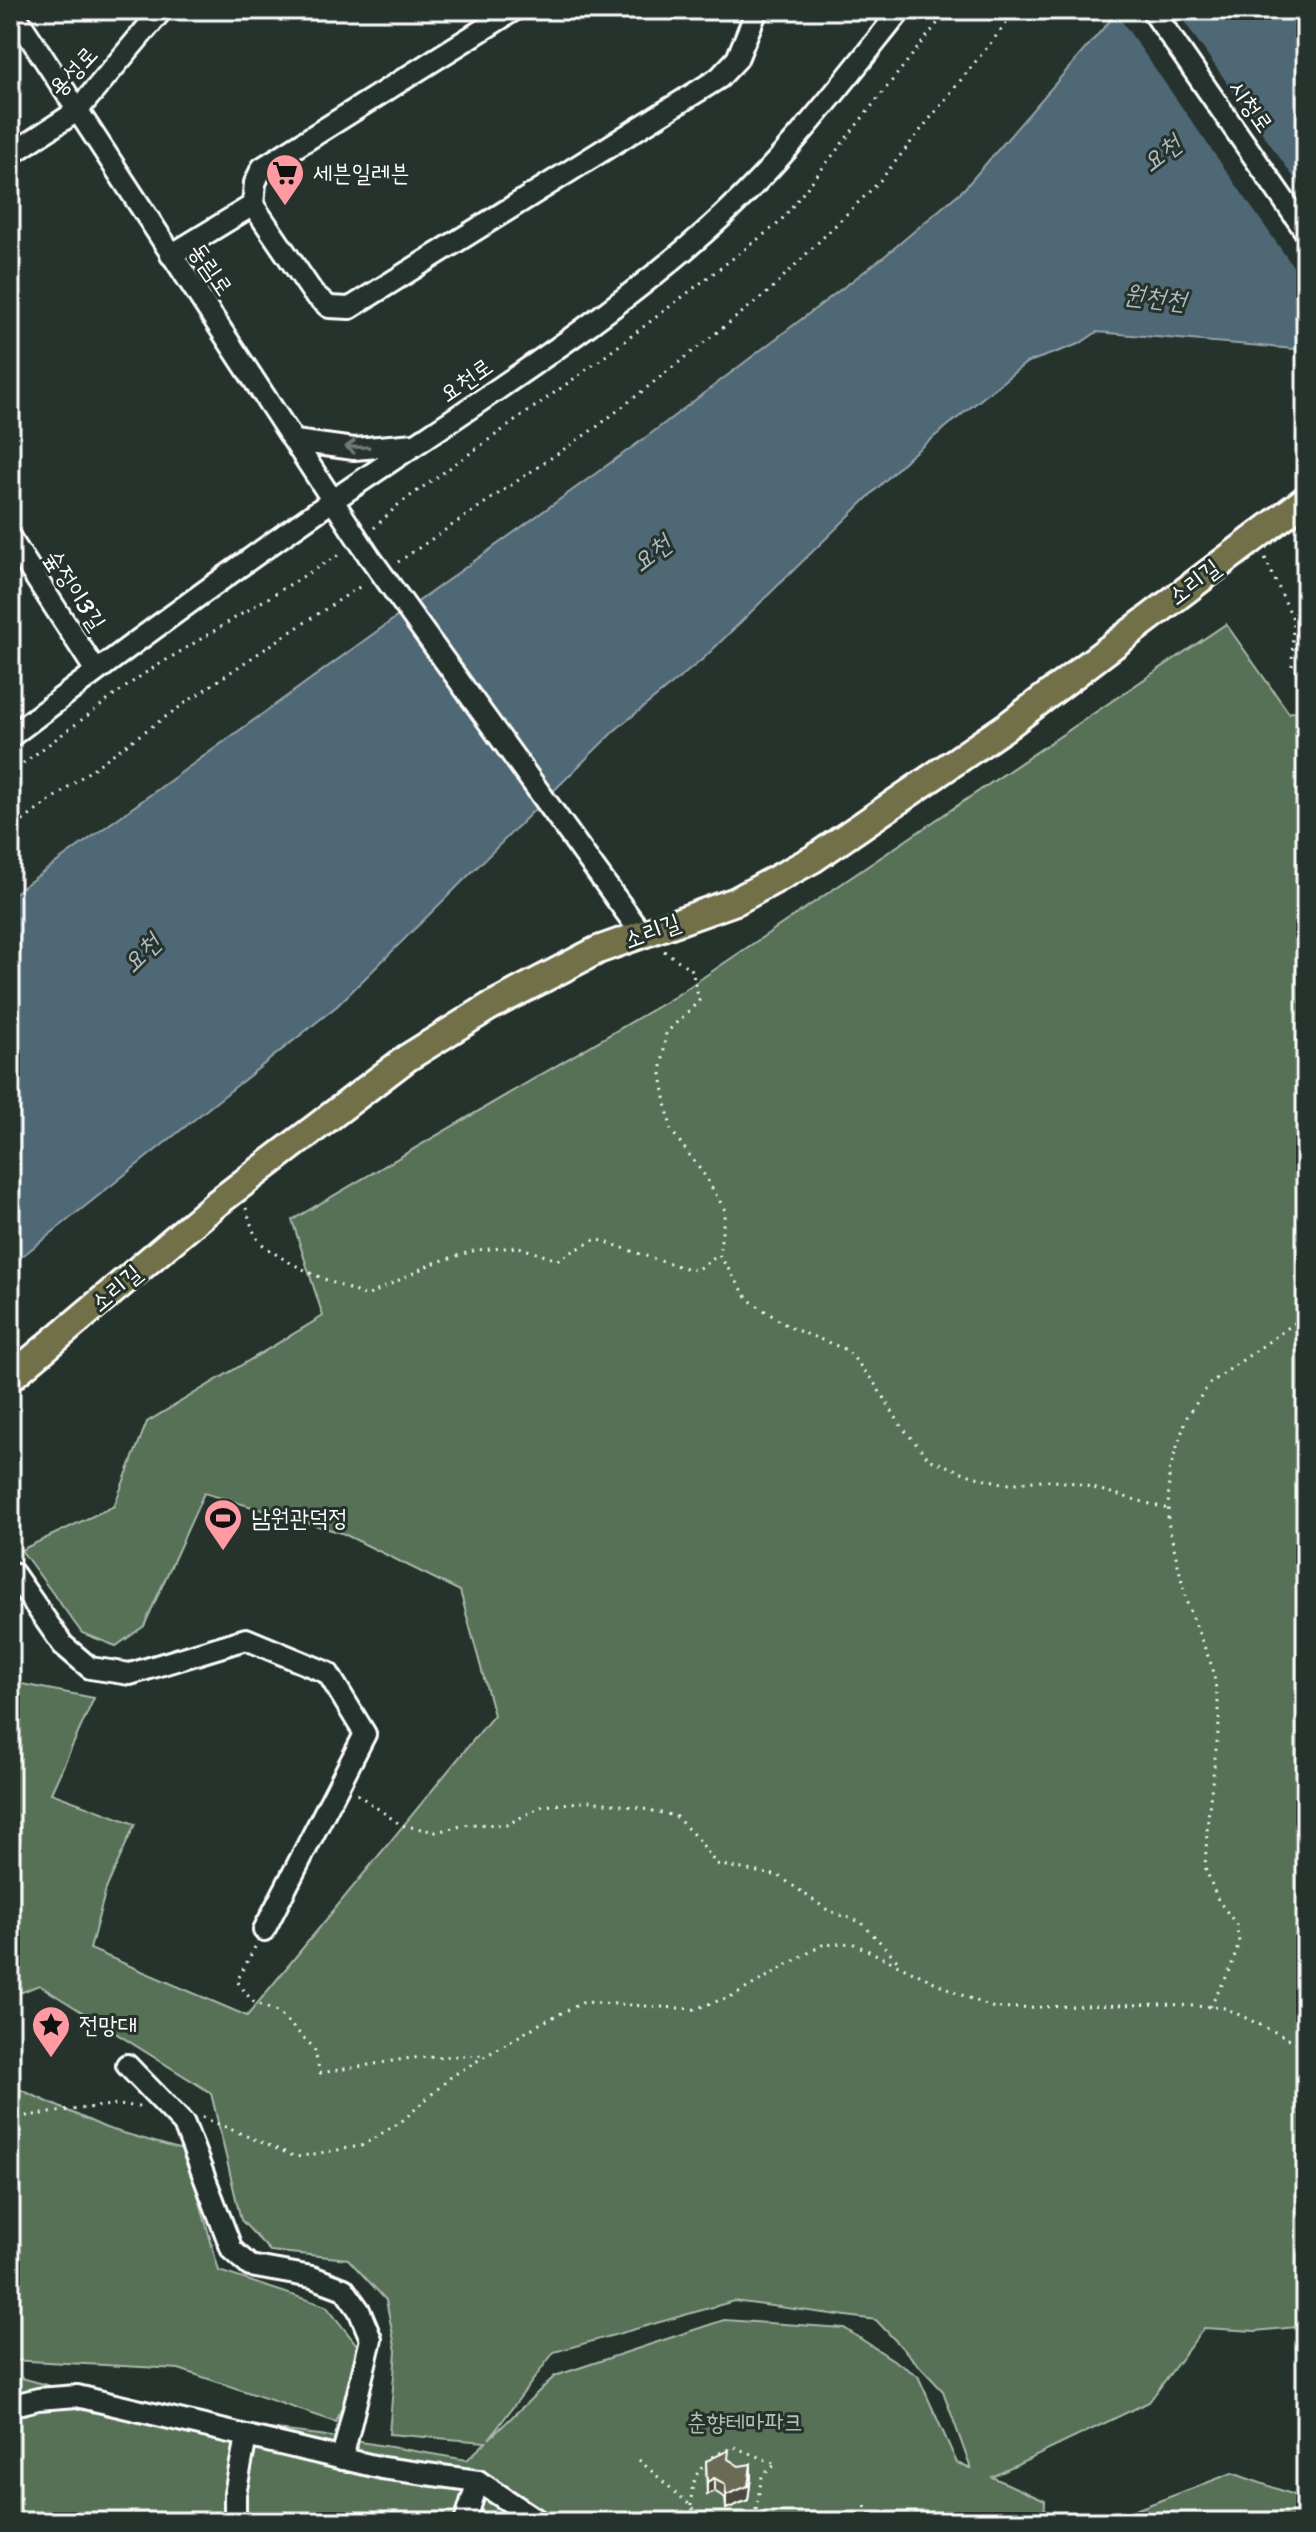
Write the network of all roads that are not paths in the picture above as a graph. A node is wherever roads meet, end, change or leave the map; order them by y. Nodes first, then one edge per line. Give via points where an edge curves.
1 (12, 10) edge
2 (162, 10) edge
3 (514, 10) edge
4 (757, 10) edge
5 (901, 10) edge
6 (1152, 10) edge
7 (77, 111) junction
8 (10, 155) edge
9 (253, 205) junction
10 (1306, 232) edge
11 (171, 255) junction
12 (295, 441) junction
13 (419, 444) junction
14 (1306, 499) edge
15 (333, 501) junction
16 (10, 538) edge
17 (96, 671) junction
18 (10, 737) edge
19 (642, 934) junction
20 (10, 1378) edge
21 (11, 1572) edge
22 (264, 1930) road end
23 (127, 2065) dead end
24 (10, 2406) edge
25 (246, 2437) junction
26 (342, 2459) junction
27 (478, 2481) junction
28 (235, 2522) edge
29 (465, 2522) edge
30 (540, 2522) edge

1 - 7 street, 동림로
2 - 7 street, 용성로
3 - 9 street via 262,168
4 - 9 street via 737,59 719,78 350,308 329,307 313,293
5 - 13 street, 요천로 via 833,96 707,231 627,297
6 - 10 street, 시청로
7 - 8 street, 용성로
7 - 11 street, 동림로
9 - 11 street
11 - 12 street, 동림로
13 -> 12 street via 354,449
12 - 15 street, 동림로
13 - 15 street, 요천로
14 - 19 main road, 소리길 via 1007,726 813,859 736,901
15 - 17 street, 요천로
15 - 19 street, 동림로, bridge
16 - 17 street, 숲정이3길
17 - 18 street, 요천로
19 - 20 main road, 소리길 via 549,974 407,1058 230,1193
21 - 22 street via 63,1645 90,1668 130,1674 246,1639 328,1673 365,1734
23 - 26 street via 184,2124 232,2250 250,2266 312,2277 344,2289 359,2310 371,2339
24 - 25 street via 77,2396
25 - 26 street
25 - 28 street
26 - 27 street
27 - 29 street
27 - 30 street

